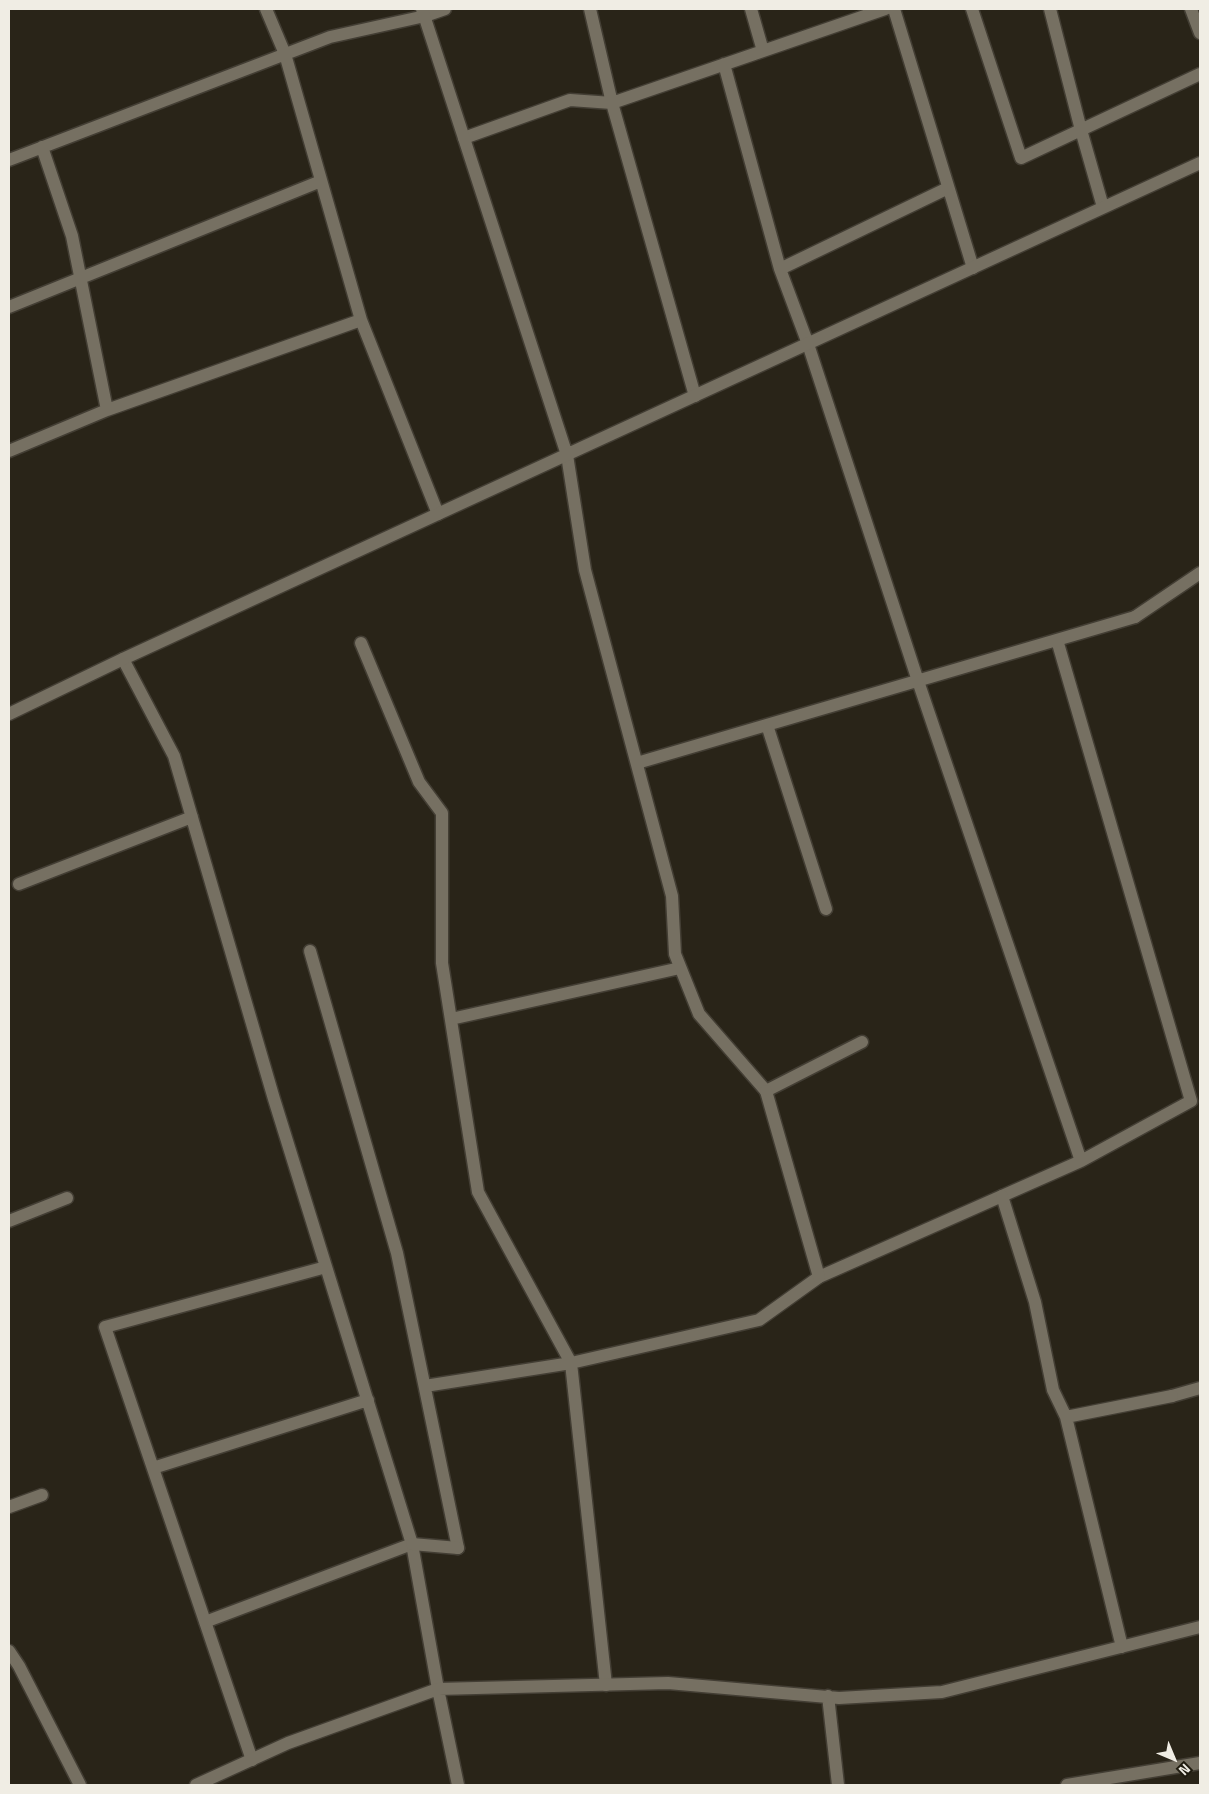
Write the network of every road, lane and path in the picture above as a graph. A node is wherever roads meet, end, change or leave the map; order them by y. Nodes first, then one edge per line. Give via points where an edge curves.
1 (266, 9) edge
2 (445, 9) edge
3 (590, 9) edge
4 (751, 9) edge
5 (885, 9) edge
6 (894, 9) edge
7 (972, 9) edge
8 (1050, 9) edge
9 (1190, 9) edge
10 (423, 13) edge
11 (1200, 34) edge
12 (763, 51) junction
13 (284, 54) junction
14 (724, 64) junction
15 (1200, 74) edge
16 (612, 103) junction
17 (1081, 130) junction
18 (464, 138) junction
19 (42, 147) junction
20 (9, 160) edge
21 (1200, 163) edge
22 (321, 181) junction
23 (948, 188) junction
24 (1103, 207) junction
25 (973, 268) junction
26 (780, 269) junction
27 (80, 278) junction
28 (9, 307) edge
29 (361, 320) junction
30 (808, 344) junction
31 (695, 396) junction
32 (107, 410) junction
33 (9, 451) edge
34 (567, 455) junction
35 (438, 514) junction
36 (1200, 573) edge
37 (1057, 640) junction
38 (362, 643) dead end
39 (124, 659) junction
40 (918, 681) junction
41 (9, 714) edge
42 (767, 725) junction
43 (637, 763) junction
44 (192, 817) junction
45 (19, 884) dead end
46 (826, 909) dead end
47 (310, 951) dead end
48 (680, 968) junction
49 (451, 1019) junction
50 (862, 1042) dead end
51 (766, 1091) junction
52 (1080, 1161) junction
53 (1002, 1196) junction
54 (67, 1198) dead end
55 (9, 1221) edge
56 (326, 1267) junction
57 (819, 1277) junction
58 (571, 1362) junction
59 (425, 1386) junction
60 (1200, 1388) edge
61 (368, 1400) junction
62 (1066, 1417) junction
63 (153, 1468) junction
64 (42, 1495) dead end
65 (9, 1507) edge
66 (412, 1544) junction
67 (205, 1622) junction
68 (1200, 1627) edge
69 (1122, 1647) junction
70 (9, 1651) edge
71 (606, 1685) junction
72 (438, 1689) junction
73 (828, 1696) junction
74 (252, 1760) junction
75 (1200, 1763) edge
76 (455, 1784) edge
77 (80, 1785) edge
78 (196, 1785) edge
79 (838, 1785) edge
80 (1068, 1785) edge

1 - 13 street
2 - 10 street
3 - 16 street
4 - 12 street
5 - 12 street
6 - 23 street
7 - 17 street via 1021,158
8 - 17 street
9 - 11 street
10 - 13 street via 330,37
10 - 18 street
12 - 14 street
13 - 19 street
13 - 22 street
14 - 16 street
14 - 26 street
15 - 17 street
16 - 18 street via 570,100
16 - 31 street
17 - 24 street
18 - 34 street
19 - 20 street
19 - 27 street via 72,236
21 - 24 street
22 - 27 street
22 - 29 street
23 - 25 street
23 - 26 street
24 - 25 street
25 - 30 street
26 - 30 street
27 - 28 street
27 - 32 street
29 - 32 street
29 - 35 street
30 - 31 street
30 - 40 street
31 - 34 street
32 - 33 street
34 - 35 street
34 - 43 street via 585,570
35 - 39 street
36 - 37 street via 1135,617
37 - 40 street
37 - 52 street via 1191,1101
38 - 49 street via 419,782 442,813 442,962
39 - 41 street
39 - 44 street via 174,756
40 - 42 street
40 - 52 street
42 - 43 street
42 - 46 street
43 - 48 street via 672,896 675,954
44 - 45 street
44 - 56 street
47 - 59 street via 397,1253
48 - 49 street
48 - 51 street via 698,1014
49 - 58 street via 478,1192
50 - 51 street
51 - 57 street
52 - 53 street
53 - 57 street
53 - 62 street via 1035,1302 1053,1390
54 - 55 street
56 - 61 street
56 - 63 street via 105,1327
57 - 58 street via 759,1320
58 - 59 street
58 - 71 street
59 - 66 street via 458,1548
60 - 62 street
61 - 63 street
61 - 66 street
62 - 69 street
63 - 67 street
64 - 65 street
66 - 67 street
66 - 72 street
67 - 74 street
68 - 69 street
69 - 73 street via 942,1692
70 - 77 street
71 - 72 street
71 - 73 street via 668,1684
72 - 74 street via 288,1743
72 - 76 street
73 - 79 street
74 - 78 street
75 - 80 street

